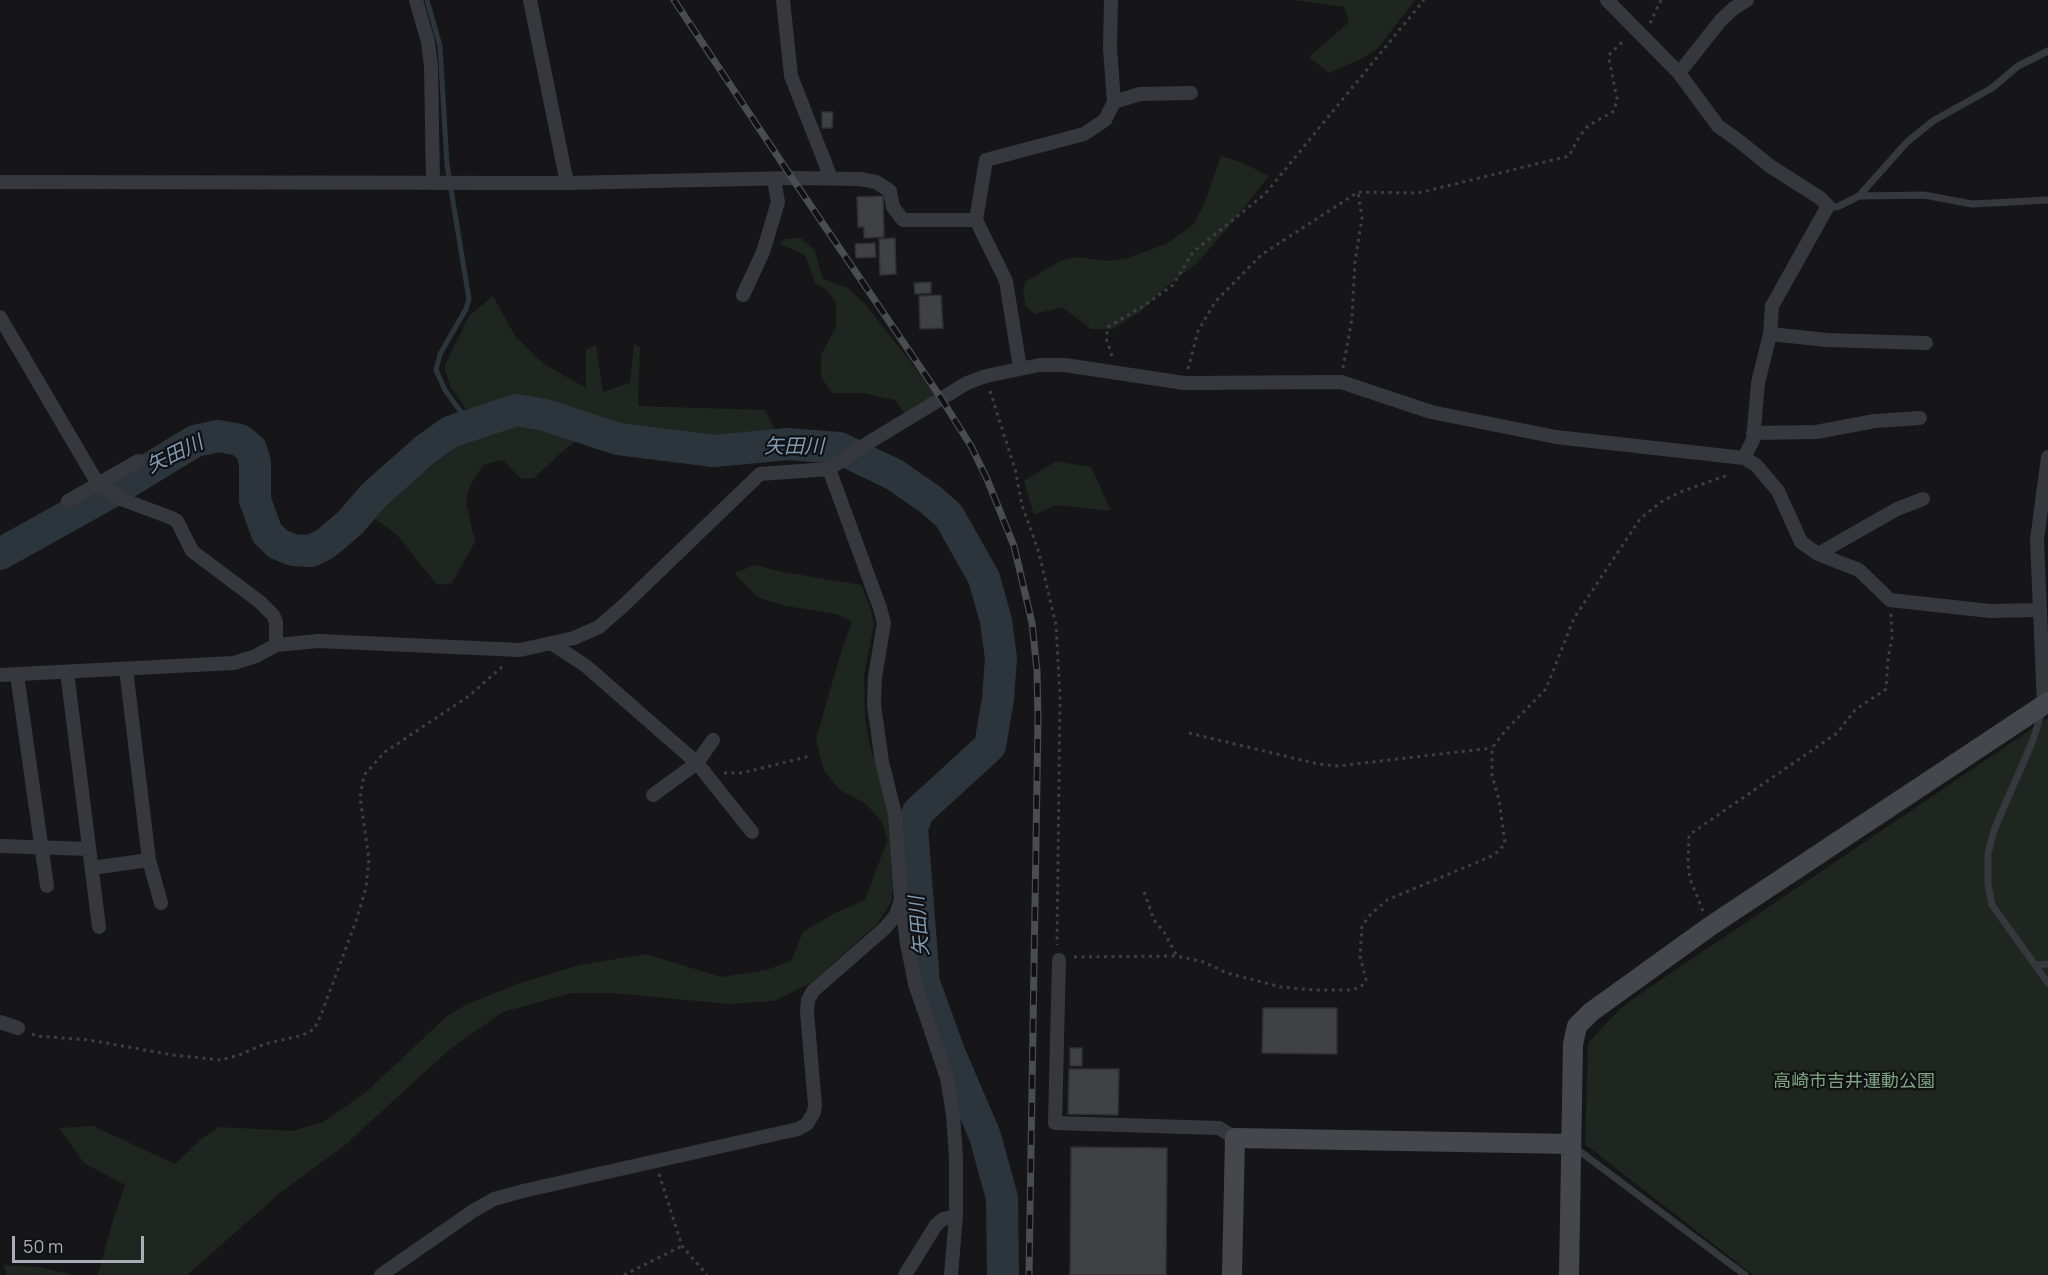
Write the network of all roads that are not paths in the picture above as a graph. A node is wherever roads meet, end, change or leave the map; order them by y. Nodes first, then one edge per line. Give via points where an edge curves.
1 (416, 0) edge
2 (530, 0) edge
3 (783, 0) edge
4 (1111, 0) edge
5 (1607, 0) edge
6 (1747, 0) edge
7 (2048, 51) edge
8 (1679, 73) junction
9 (1191, 93) dead end
10 (1114, 102) junction
11 (831, 178) junction
12 (774, 180) junction
13 (0, 182) edge
14 (433, 182) junction
15 (567, 183) junction
16 (1860, 196) junction
17 (2048, 200) edge
18 (1828, 206) junction
19 (976, 220) junction
20 (743, 295) dead end
21 (0, 317) edge
22 (1770, 334) junction
23 (1926, 343) dead end
24 (1020, 368) junction
25 (1920, 418) dead end
26 (1753, 433) junction
27 (2048, 457) edge
28 (1744, 458) junction
29 (138, 461) dead end
30 (833, 467) junction
31 (100, 485) junction
32 (1923, 500) dead end
33 (68, 501) dead end
34 (2042, 539) edge
35 (1818, 554) junction
36 (2039, 610) junction
37 (551, 644) junction
38 (276, 645) junction
39 (126, 669) junction
40 (67, 672) junction
41 (0, 675) edge
42 (17, 675) junction
43 (2046, 703) edge
44 (713, 740) dead end
45 (697, 763) junction
46 (653, 795) dead end
47 (752, 832) dead end
48 (0, 846) edge
49 (41, 848) junction
50 (89, 849) junction
51 (148, 860) junction
52 (92, 868) junction
53 (47, 886) dead end
54 (901, 900) junction
55 (161, 903) dead end
56 (99, 927) dead end
57 (1059, 960) road end
58 (2048, 964) edge
59 (2036, 965) junction
60 (2048, 982) edge
61 (0, 1022) edge
62 (18, 1028) road end
63 (1235, 1138) junction
64 (1571, 1144) junction
65 (956, 1216) junction
66 (381, 1275) edge
67 (905, 1275) edge
68 (951, 1275) edge
69 (1232, 1275) edge
70 (1569, 1275) edge
71 (1745, 1275) edge

1 - 14 street via 431,66
2 - 15 street
3 - 11 street via 791,76
4 - 10 street
5 - 8 street
6 - 8 street via 1721,20
7 - 16 lane via 1933,121 1907,142
8 - 18 street via 1718,126
9 - 10 street via 1140,94
10 - 19 street via 1105,120 1084,134 986,160
11 - 12 street
11 - 19 street via 876,182 890,191 893,207 903,220
12 - 15 street
12 - 20 street via 778,202 763,252
13 - 14 street
14 - 15 street
16 - 17 lane via 1924,195 1972,204
16 - 18 lane via 1837,207
18 - 22 street via 1772,306
19 - 24 street via 1006,281
21 - 31 street
22 - 23 street
22 - 26 street via 1758,383
24 - 28 street via 1065,365 1184,383 1341,382 1431,412 1556,437
24 - 30 street via 967,383
25 - 26 street via 1875,421 1816,432
26 - 28 street
27 - 34 street
28 - 35 street via 1756,465 1778,491 1801,542
29 - 31 street
30 - 37 street via 760,474 599,627
30 - 54 street via 884,623 874,705 882,762 896,813
31 - 33 street
31 - 38 street via 121,499 177,521 192,551 273,615
32 - 35 street
34 - 36 street
35 - 36 street via 1859,570 1890,600 1990,611
36 - 43 street
37 - 38 street via 520,650 319,640
37 - 45 street via 586,666
38 - 39 street via 234,663
39 - 40 street
39 - 51 street
40 - 42 street
40 - 50 street
41 - 42 street
42 - 49 street
43 - 59 lane via 1994,830 1989,854 1992,905
43 - 64 street via 1709,927 1591,1012 1577,1026 1573,1044
44 - 45 street
45 - 46 street
45 - 47 street
48 - 49 street
49 - 50 street
49 - 53 street
50 - 52 street
51 - 52 street
51 - 55 street
52 - 56 street
54 - 65 street via 915,982 948,1078 956,1158
54 - 66 street via 896,915 885,928 813,991 808,1000 815,1105 807,1124 494,1199
57 - 63 street via 1056,1123 1219,1128
58 - 59 lane
59 - 60 lane
61 - 62 street
63 - 64 street
63 - 69 street
64 - 70 street
64 - 71 lane
65 - 67 street via 936,1225
65 - 68 street

